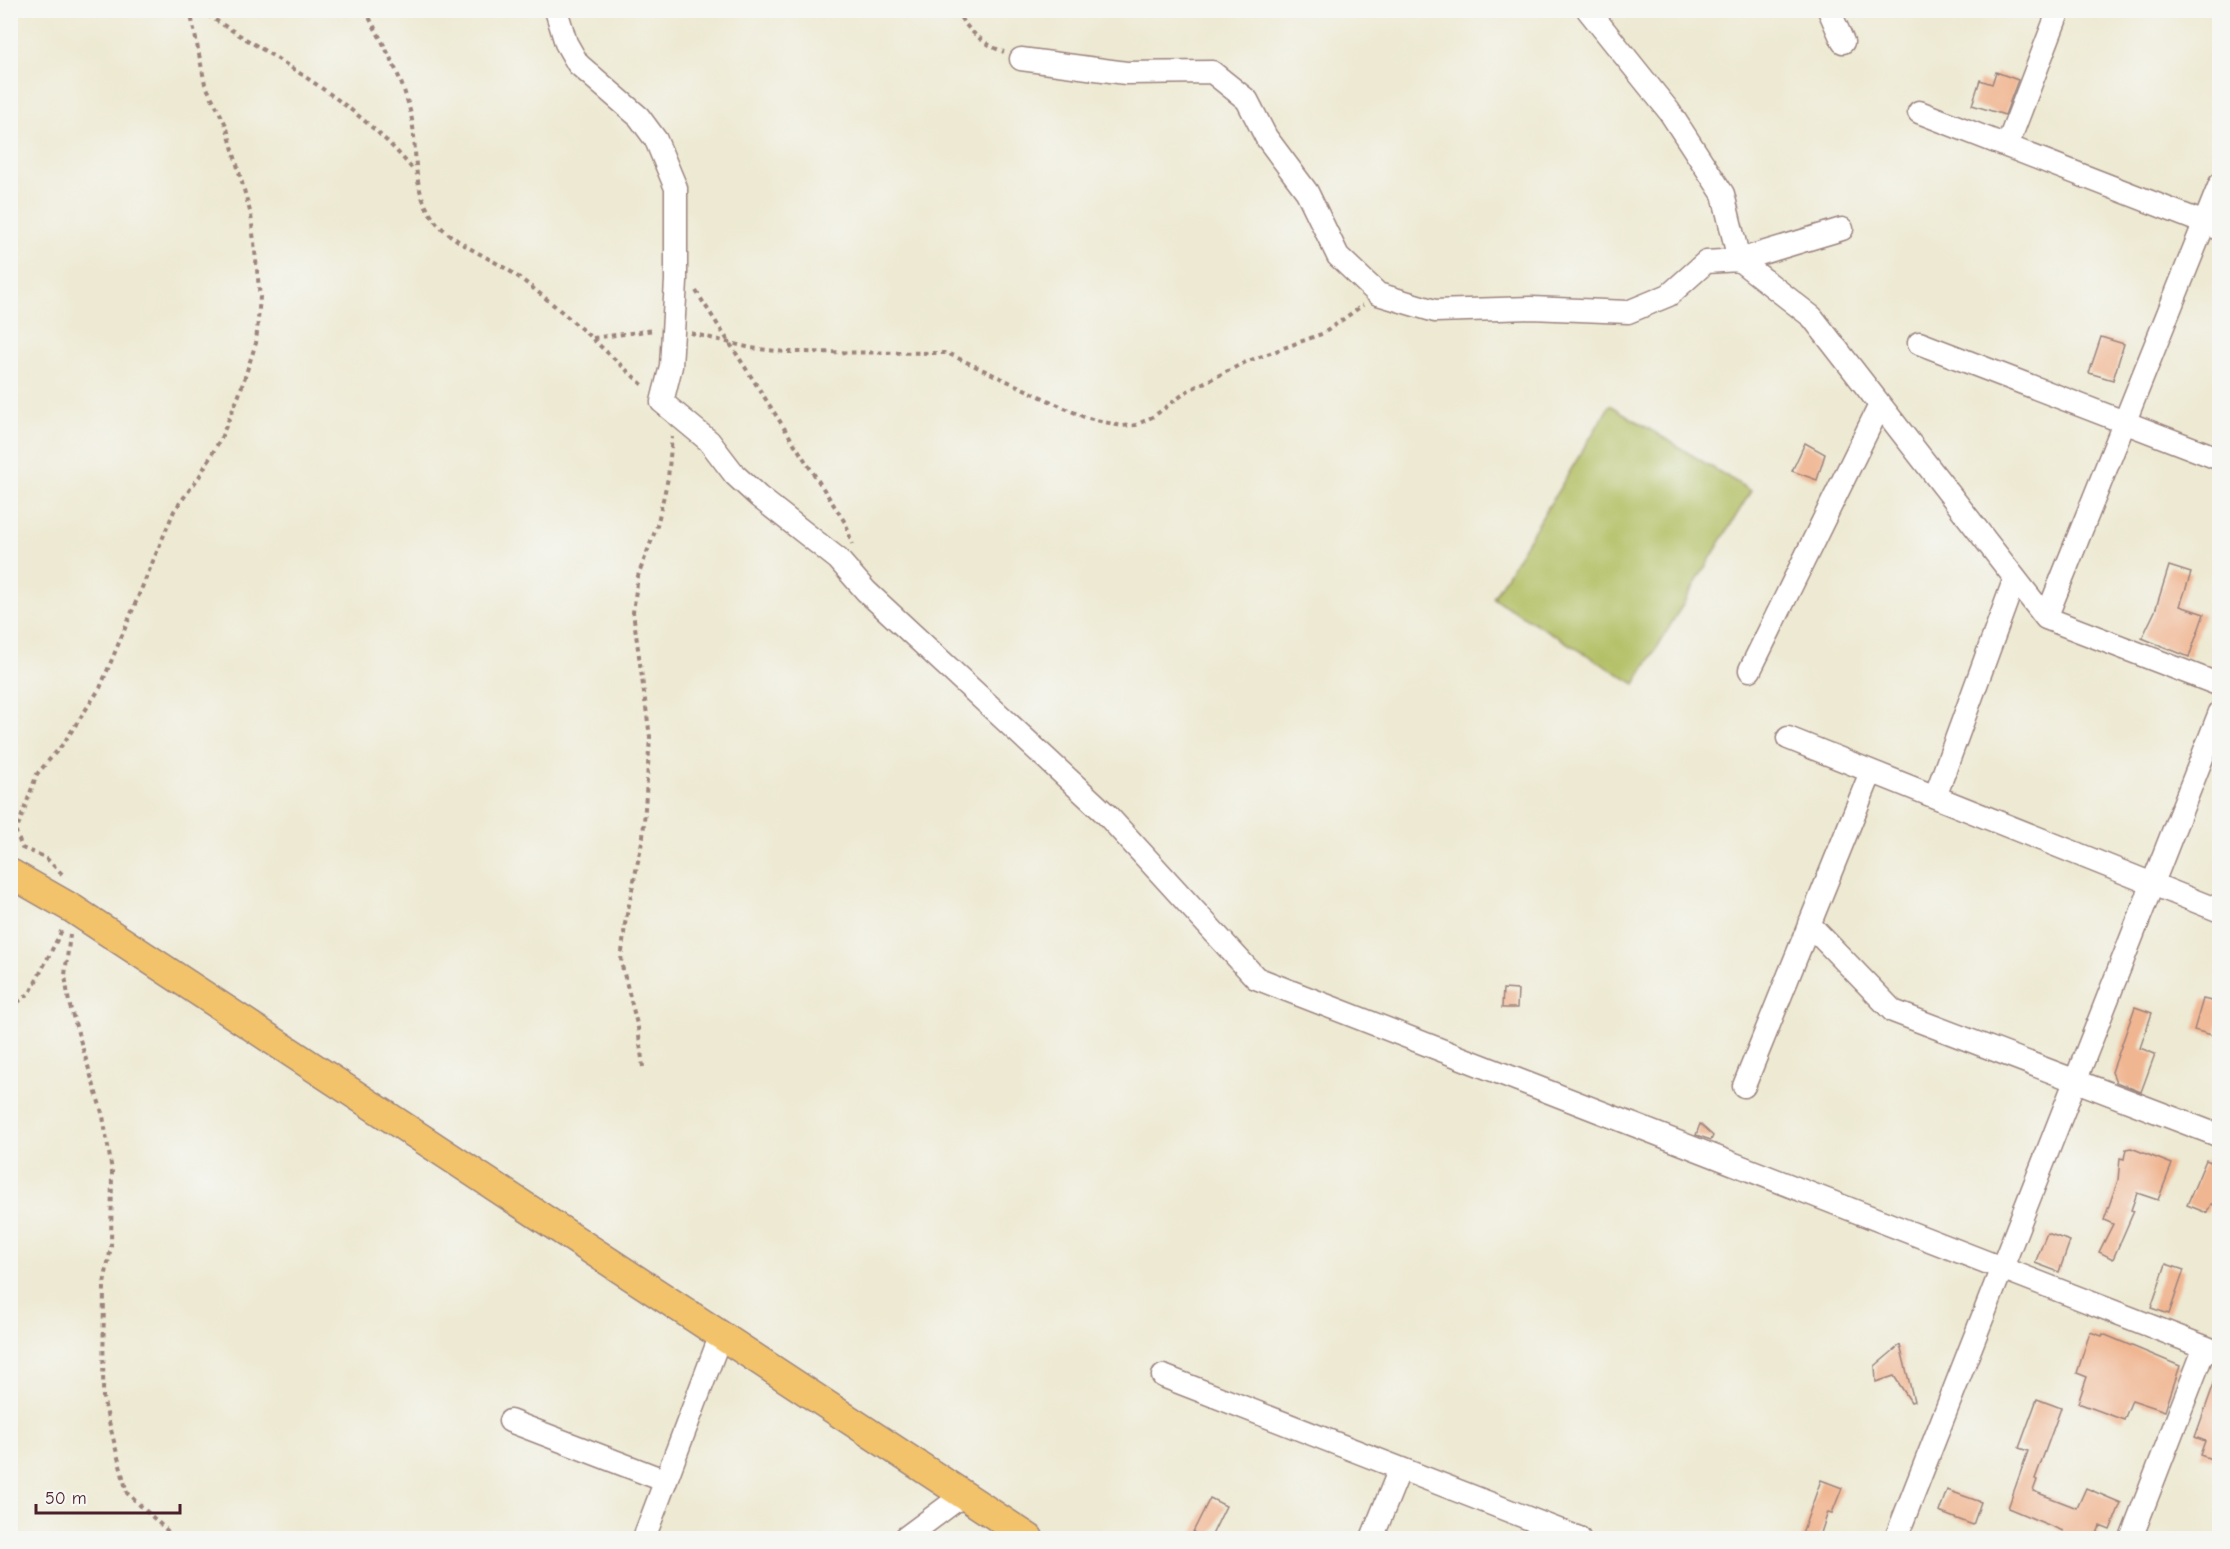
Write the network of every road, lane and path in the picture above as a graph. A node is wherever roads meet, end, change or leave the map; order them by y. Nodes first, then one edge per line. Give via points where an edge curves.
1 (190, 10) edge
2 (200, 10) edge
3 (365, 10) edge
4 (556, 10) edge
5 (956, 10) edge
6 (1588, 10) edge
7 (1829, 10) edge
8 (2059, 10) edge
9 (1843, 42) dead end
10 (1022, 59) joint
11 (1919, 112) dead end
12 (2007, 146) junction
13 (415, 172) junction
14 (2220, 184) edge
15 (2212, 226) edge
16 (1842, 229) dead end
17 (1739, 260) junction
18 (676, 263) junction
19 (1378, 294) junction
20 (672, 328) junction
21 (593, 338) junction
22 (730, 343) junction
23 (1919, 343) dead end
24 (662, 402) junction
25 (1880, 405) junction
26 (2124, 422) junction
27 (672, 436) dead end
28 (2220, 459) edge
29 (853, 546) dead end
30 (2014, 578) junction
31 (2046, 618) junction
32 (1750, 670) dead end
33 (2220, 685) edge
34 (2220, 712) edge
35 (1788, 738) dead end
36 (1871, 771) junction
37 (1935, 797) junction
38 (10, 873) edge
39 (2152, 884) junction
40 (73, 909) junction
41 (2220, 911) edge
42 (1809, 924) junction
43 (10, 1008) edge
44 (643, 1066) dead end
45 (2075, 1081) junction
46 (1744, 1086) dead end
47 (2220, 1136) edge
48 (2001, 1268) junction
49 (720, 1337) junction
50 (2212, 1350) edge
51 (1163, 1376) dead end
52 (510, 1421) dead end
53 (1400, 1469) junction
54 (666, 1481) junction
55 (963, 1495) junction
56 (1544, 1532) edge
57 (1029, 1538) edge
58 (175, 1539) edge
59 (644, 1539) edge
60 (905, 1539) edge
61 (1372, 1539) edge
62 (1579, 1539) edge
63 (1896, 1539) edge
64 (2131, 1539) edge

1 - 40 path via 205,84 226,125 250,215 261,297 256,343 221,438 174,511 100,688 63,744 37,774 16,832 22,848 45,857 61,873
2 - 13 path via 337,101 395,147
3 - 13 path via 411,112
4 - 18 street via 566,43 578,64 639,117 656,140 676,188
5 - 10 path via 965,26 982,41
6 - 17 street via 1669,111 1723,194
7 - 9 street
8 - 12 street
10 - 19 street via 1126,73 1212,72 1247,100 1266,137 1307,192 1338,256
11 - 12 street
12 - 15 street
13 - 21 path via 429,213 448,232 516,275
14 - 15 street
15 - 26 street
16 - 17 street
17 - 19 street via 1706,262 1669,295 1628,312 1531,308 1435,311
17 - 25 street via 1812,317
18 - 20 street
18 - 22 path
19 - 22 path via 1324,333 1246,362 1190,390 1136,425 1121,426 1084,417 947,353 786,352
20 - 21 path
20 - 22 path
20 - 24 street via 671,366
21 - 24 path
22 - 29 path via 846,524
23 - 26 street
24 - 48 street via 709,441 735,475 759,497 838,560 866,591 1107,815 1256,978
25 - 30 street
25 - 32 street
26 - 28 street
26 - 31 street
27 - 44 path via 668,478 657,526 638,576 633,612 650,737 643,837 621,962
30 - 31 street
30 - 37 street
31 - 33 street
34 - 39 street
35 - 36 street
36 - 37 street
36 - 42 street
37 - 39 street
38 - 40 main road
39 - 41 street
39 - 45 street
40 - 43 path via 30,993
40 - 49 main road
40 - 58 path via 65,975 69,1003 103,1116 112,1171 111,1247 104,1284 104,1398 127,1493
42 - 45 street via 1893,1011
42 - 46 street
45 - 47 street
45 - 48 street
48 - 50 street
48 - 63 street
49 - 54 street
49 - 55 main road
50 - 64 street
51 - 53 street
52 - 54 street
53 - 56 street
53 - 61 street
54 - 59 street
55 - 57 main road
55 - 60 street
56 - 62 street

